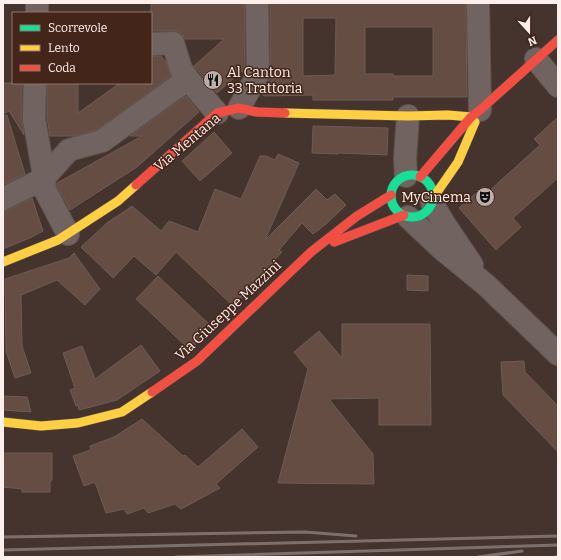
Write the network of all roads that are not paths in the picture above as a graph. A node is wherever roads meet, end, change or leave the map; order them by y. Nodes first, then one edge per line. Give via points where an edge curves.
1 (258, 3) edge
2 (478, 3) edge
3 (558, 40) edge
4 (152, 44) edge
5 (536, 59) junction
6 (188, 79) junction
7 (35, 84) edge
8 (558, 86) edge
9 (239, 108) junction
10 (217, 113) junction
11 (475, 114) junction
12 (408, 116) junction
13 (413, 176) junction
14 (43, 179) junction
15 (391, 195) junction
16 (3, 199) edge
17 (433, 200) junction
18 (406, 216) junction
19 (68, 234) junction
20 (311, 252) junction
21 (3, 262) edge
22 (486, 285) junction
23 (558, 354) edge
24 (3, 422) edge

1 - 9 street via 258,74
2 - 11 street
3 - 5 street
4 - 6 street via 173,43 181,69
5 - 8 street
5 - 11 street
6 - 10 street
6 - 14 street via 102,141 69,150
7 - 14 street via 34,119
9 - 10 street, Via Mentana
9 - 12 street, Via Mentana via 257,112
10 - 19 street, Via Mentana via 118,201
11 - 12 street, Via Mentana
11 - 13 street
11 - 17 street via 458,162
12 - 13 street via 405,158
13 - 15 street via 400,178
13 - 17 street via 428,182 433,190
14 - 16 street
14 - 19 street via 44,190
15 - 18 street via 394,207
15 - 20 street, Via Giuseppe Mazzini via 357,216
17 - 18 street via 429,209 421,216
17 - 22 street via 444,225
18 - 20 street
18 - 22 street
19 - 21 street, Via Mentana
20 - 24 street, Via Giuseppe Mazzini via 197,361 122,412 78,423 41,426
22 - 23 street

